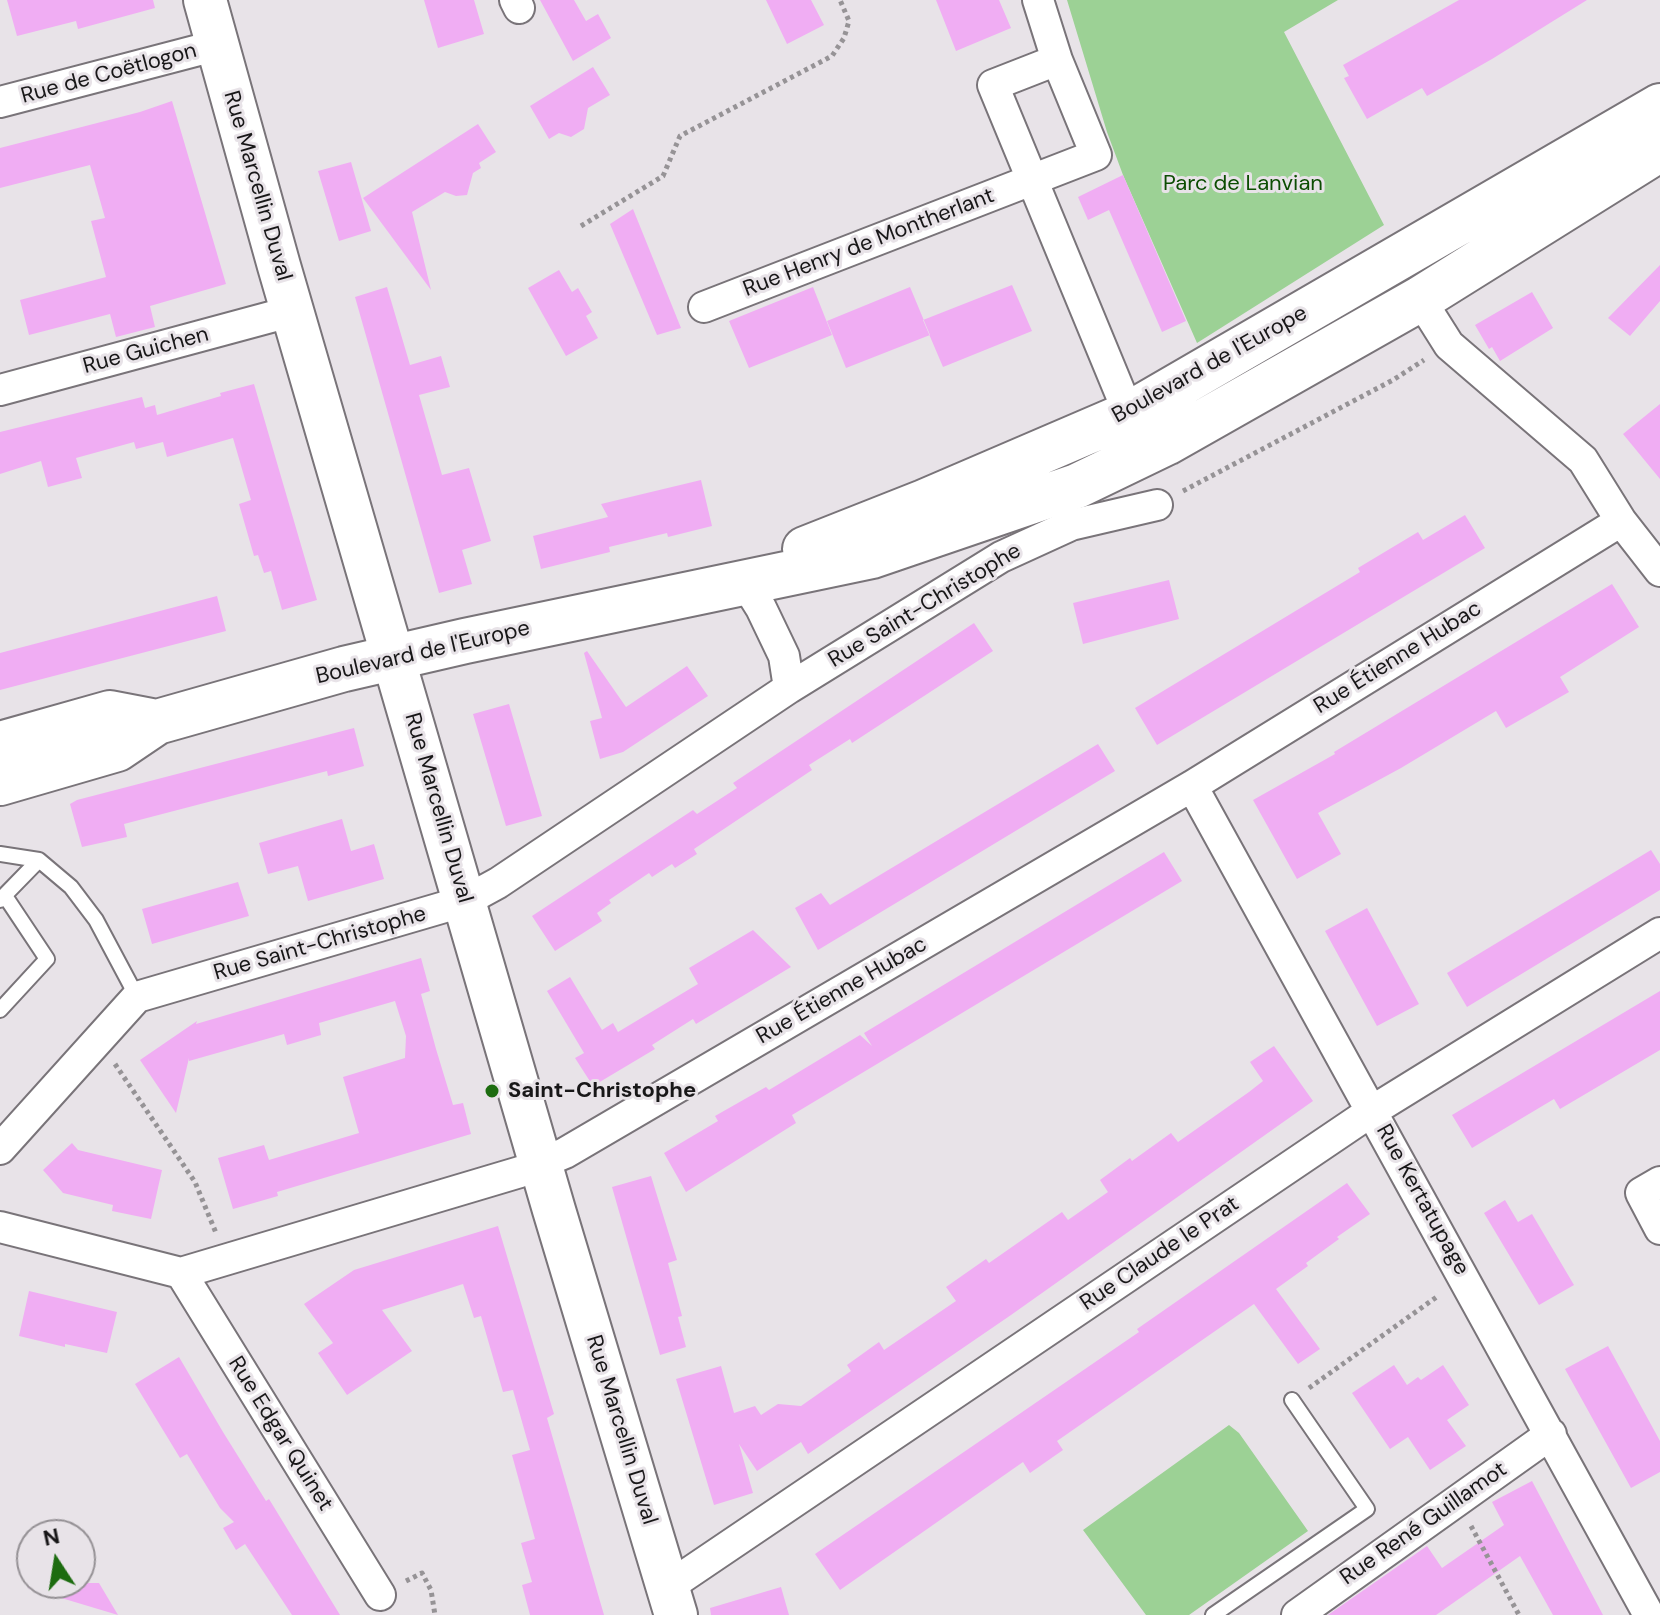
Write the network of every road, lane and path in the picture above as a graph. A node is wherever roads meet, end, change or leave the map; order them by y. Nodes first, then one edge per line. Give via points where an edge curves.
1 (205, 0) edge
2 (840, 0) edge
3 (1038, 0) edge
4 (218, 45) junction
5 (1057, 60) junction
6 (0, 102) edge
7 (1660, 106) edge
8 (1660, 149) edge
9 (1033, 180) junction
10 (581, 226) dead end
11 (1420, 299) junction
12 (704, 307) dead end
13 (293, 311) junction
14 (1449, 345) junction
15 (0, 390) edge
16 (1129, 414) junction
17 (1157, 505) joint
18 (1621, 521) junction
19 (1660, 571) edge
20 (746, 584) junction
21 (691, 594) junction
22 (393, 657) junction
23 (789, 688) junction
24 (157, 722) junction
25 (0, 744) edge
26 (0, 783) edge
27 (1192, 786) junction
28 (0, 854) edge
29 (39, 860) junction
30 (3, 898) edge
31 (465, 901) junction
32 (1660, 933) edge
33 (137, 997) junction
34 (0, 1010) edge
35 (98, 1041) junction
36 (1372, 1111) junction
37 (0, 1149) edge
38 (541, 1162) junction
39 (1660, 1182) edge
40 (0, 1227) edge
41 (1660, 1229) edge
42 (225, 1260) junction
43 (181, 1273) junction
44 (1465, 1277) junction
45 (1292, 1400) joint
46 (1551, 1434) junction
47 (1458, 1501) junction
48 (380, 1595) joint
49 (672, 1601) edge
50 (435, 1615) edge
51 (1213, 1615) edge
52 (1297, 1615) edge
53 (1519, 1615) edge
54 (1649, 1615) edge

1 - 4 main road, Rue Marcellin Duval
2 - 10 path via 849,21 832,56 680,136 663,176
3 - 5 street, Rue Henry de Montherlant
4 - 6 street, Rue de Coëtlogon
4 - 13 main road, Rue Marcellin Duval
5 - 9 street, Rue Henry de Montherlant via 1096,155
5 - 9 street via 993,85
7 - 16 main road, Boulevard de l'Europe
8 - 11 main road, Boulevard de l'Europe
9 - 12 street, Rue Henry de Montherlant
9 - 16 street
11 - 14 street
11 - 20 main road, Boulevard de l'Europe via 1166,443 1077,486 872,556
13 - 15 street, Rue Guichen
13 - 22 main road, Rue Marcellin Duval
14 - 17 path
14 - 18 street via 1583,460
16 - 21 main road, Boulevard de l'Europe
17 - 23 street, Rue Saint-Christophe via 1071,525 1001,557
18 - 19 street
18 - 27 street, Rue Étienne Hubac
20 - 21 main road, Boulevard de l'Europe
20 - 23 street via 784,656
21 - 22 main road, Boulevard de l'Europe
22 - 24 main road, Boulevard de l'Europe
22 - 31 main road, Rue Marcellin Duval
23 - 31 street, Rue Saint-Christophe
24 - 25 main road, Boulevard de l'Europe via 110,713
24 - 26 main road, Boulevard de l'Europe via 117,749
27 - 36 street, Rue Kertatupage
27 - 38 street, Rue Étienne Hubac via 565,1153
28 - 29 lane
29 - 30 lane
29 - 33 lane via 71,887 96,920
30 - 34 lane via 47,959
31 - 33 street, Rue Saint-Christophe
31 - 38 main road, Rue Marcellin Duval
32 - 36 street, Rue Claude le Prat
33 - 35 street
35 - 37 street
35 - 42 path via 195,1182
36 - 44 street, Rue Kertatupage
36 - 49 street, Rue Claude le Prat
38 - 42 street, Rue Étienne Hubac
38 - 49 main road, Rue Marcellin Duval
39 - 41 street via 1641,1193
40 - 43 street
42 - 43 street, Rue Étienne Hubac
43 - 48 street, Rue Edgar Quinet
44 - 45 path
44 - 46 street, Rue Kertatupage
45 - 51 lane via 1367,1509
46 - 47 street, Rue René Guillamot
46 - 54 street, Rue Kertatupage
47 - 52 street, Rue René Guillamot
47 - 53 path
48 - 50 path via 422,1573

